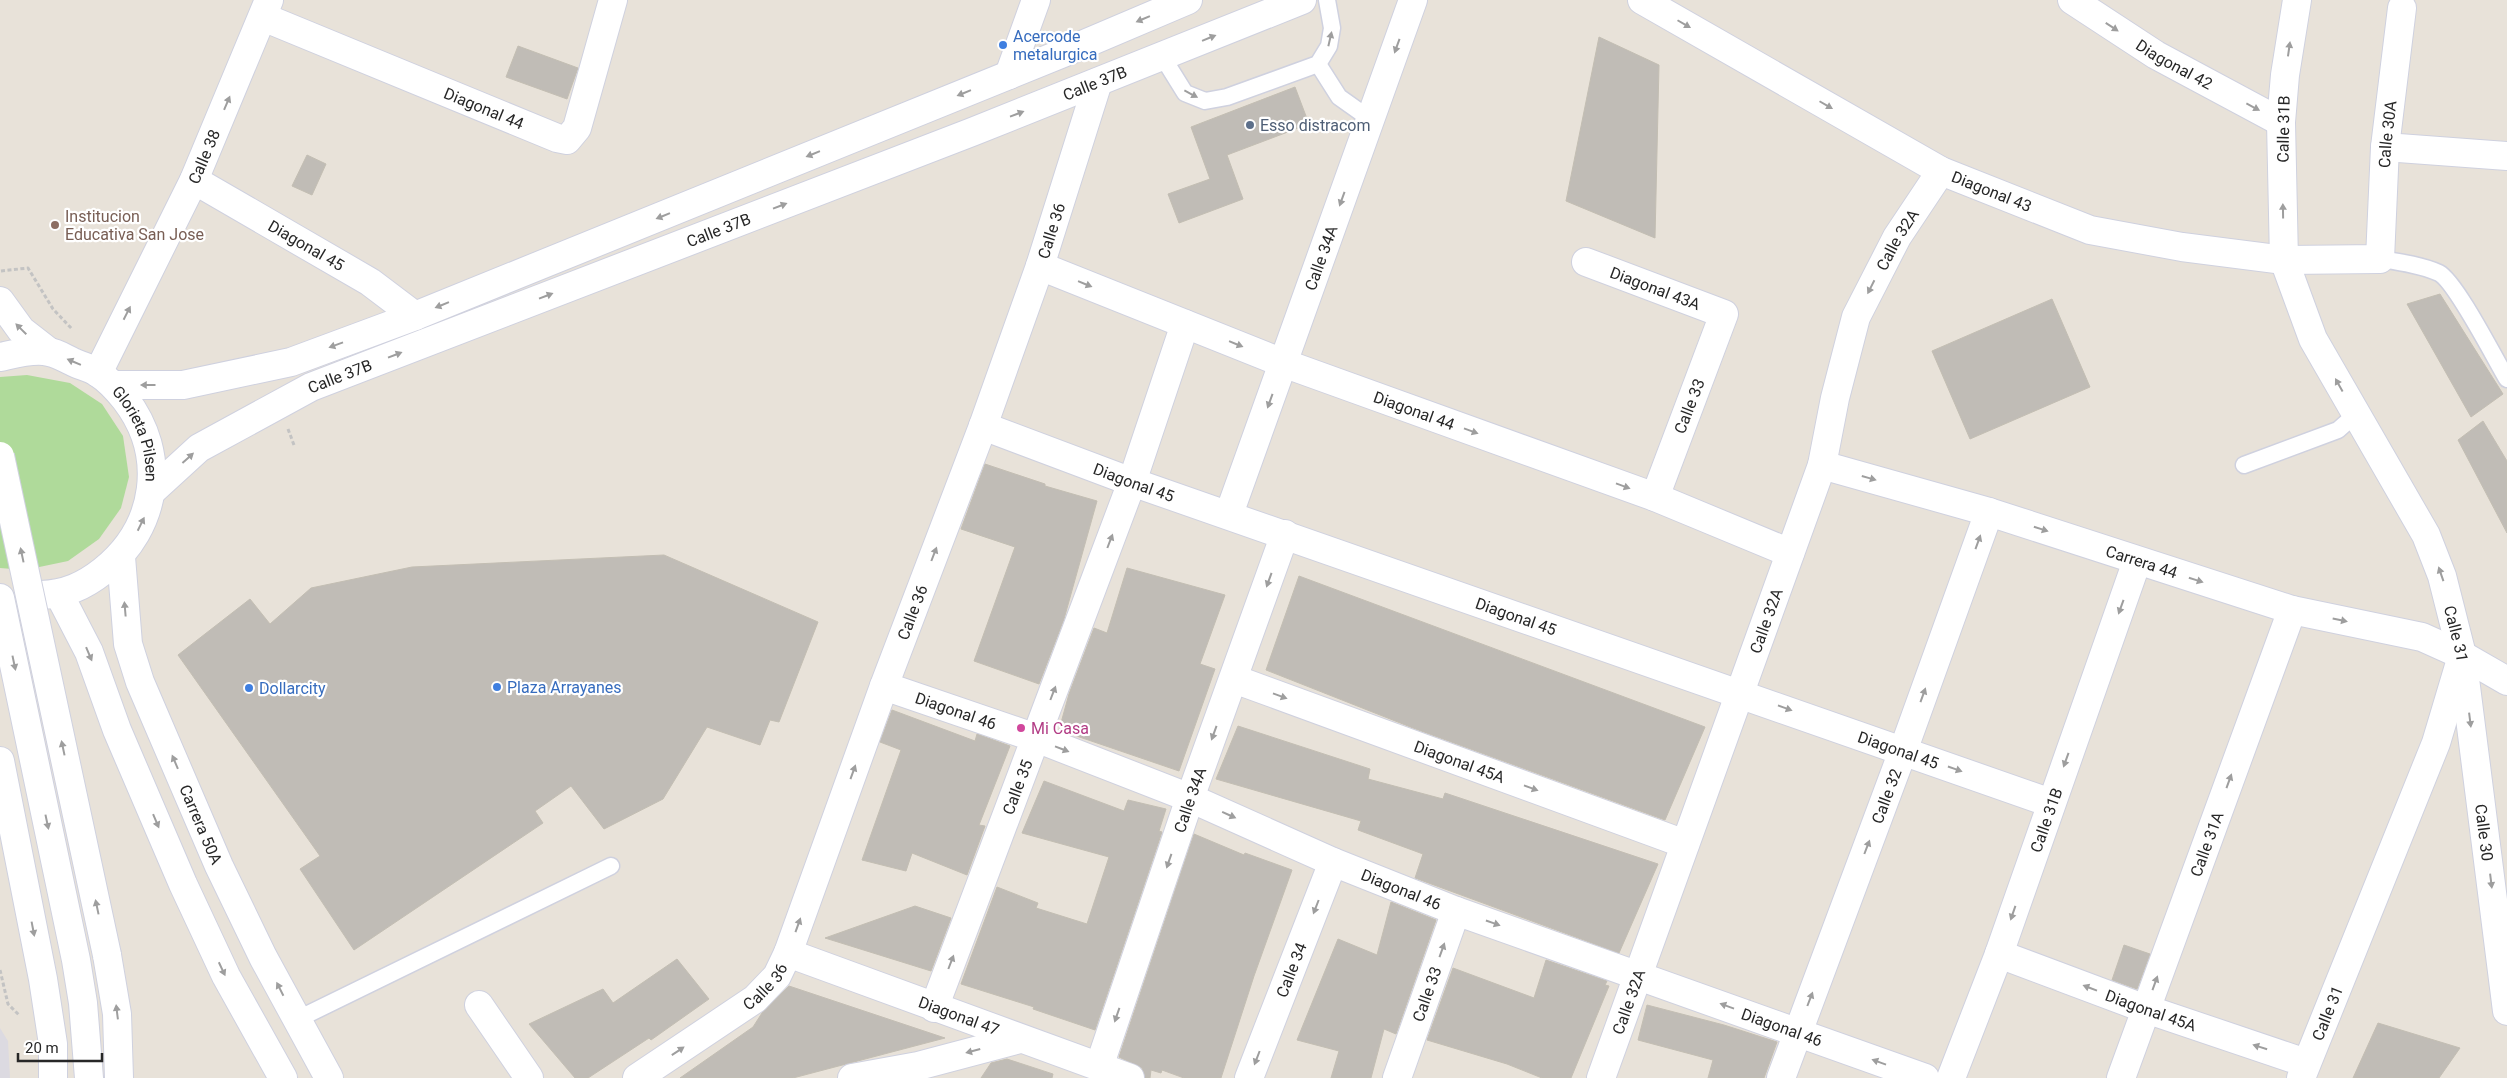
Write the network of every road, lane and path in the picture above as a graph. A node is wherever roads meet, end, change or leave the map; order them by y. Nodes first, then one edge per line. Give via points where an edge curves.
1 (614, 0) edge
2 (1036, 0) edge
3 (1188, 0) edge
4 (1302, 0) edge
5 (1327, 0) edge
6 (1413, 0) edge
7 (1642, 0) edge
8 (2072, 0) edge
9 (2297, 0) edge
10 (2402, 8) dead end
11 (266, 9) edge
12 (1162, 56) junction
13 (1318, 64) junction
14 (1009, 75) junction
15 (1098, 82) junction
16 (1370, 120) junction
17 (2281, 122) junction
18 (2386, 147) junction
19 (2507, 156) edge
20 (1941, 170) junction
21 (194, 180) junction
22 (2380, 259) junction
23 (2284, 260) junction
24 (1586, 262) dead end
25 (1040, 266) junction
26 (0, 272) edge
27 (0, 301) edge
28 (1724, 314) joint
29 (415, 316) junction
30 (1185, 324) junction
31 (48, 351) junction
32 (0, 357) edge
33 (1283, 363) junction
34 (106, 370) junction
35 (2507, 379) edge
36 (2356, 415) junction
37 (983, 426) junction
38 (0, 456) edge
39 (1822, 465) junction
40 (2244, 465) dead end
41 (1132, 482) junction
42 (152, 491) junction
43 (1655, 497) junction
44 (1989, 512) junction
45 (1229, 514) junction
46 (1285, 534) junction
47 (1790, 553) junction
48 (121, 557) junction
49 (2137, 561) junction
50 (0, 592) edge
51 (59, 594) junction
52 (0, 598) edge
53 (2292, 610) junction
54 (2462, 654) junction
55 (1234, 680) junction
56 (2507, 681) edge
57 (884, 686) junction
58 (1739, 692) junction
59 (1036, 738) junction
60 (1903, 751) junction
61 (1, 770) edge
62 (1190, 798) junction
63 (2051, 803) junction
64 (1685, 844) junction
65 (1334, 862) junction
66 (611, 866) dead end
67 (1456, 911) junction
68 (788, 954) junction
69 (2000, 954) junction
70 (1638, 974) junction
71 (479, 1005) dead end
72 (934, 1008) junction
73 (2146, 1009) junction
74 (2507, 1011) edge
75 (296, 1020) junction
76 (1798, 1032) junction
77 (1020, 1039) junction
78 (1099, 1067) junction
79 (2303, 1070) edge
80 (53, 1078) edge
81 (89, 1078) edge
82 (118, 1078) edge
83 (283, 1078) edge
84 (329, 1078) edge
85 (529, 1078) edge
86 (637, 1078) edge
87 (852, 1078) edge
88 (1130, 1078) edge
89 (1249, 1078) edge
90 (1396, 1078) edge
91 (1601, 1078) edge
92 (1781, 1078) edge
93 (1925, 1078) edge
94 (1951, 1078) edge
95 (2121, 1078) edge

1 - 11 street, Diagonal 44 via 578,128 567,140
2 - 14 street
3 -> 14 street, Calle 37B
12 -> 4 street, Calle 37B
13 -> 5 lane via 1329,46 1332,28
6 -> 16 street, Calle 34A
7 -> 20 street, Diagonal 43
8 -> 17 street, Diagonal 42 via 2156,55
17 -> 9 street, Calle 31B
10 - 18 street, Calle 30A
21 -> 11 street, Calle 38
12 -> 13 lane via 1185,93 1205,101 1227,97
12 - 15 street, Calle 37B
13 - 16 lane via 1339,97
14 -> 29 street, Calle 37B
15 - 25 street, Calle 36
42 -> 15 street, Calle 37B via 199,448 311,387
16 -> 33 street, Calle 34A
23 -> 17 street, Calle 31B
18 - 19 street
18 - 22 street, Calle 30A
20 - 23 street, Diagonal 43 via 2090,230 2182,247
20 -> 39 street, Calle 32A via 1897,237 1856,317
21 - 29 street, Diagonal 45 via 370,282
34 -> 21 street, Calle 38
22 - 23 street, Diagonal 43
22 - 35 lane via 2404,262 2441,274 2458,294
36 -> 23 street, Calle 31 via 2313,339
24 - 28 street, Diagonal 43A
25 -> 30 street, Diagonal 44
25 - 37 street, Calle 36
26 - 34 path via 28,268 53,309
31 -> 27 street via 21,330
28 - 43 street, Calle 33
29 -> 34 street, Calle 37B via 291,362 183,385
30 -> 33 street, Diagonal 44
30 - 41 street, Calle 35
31 - 32 street
34 -> 31 street, Glorieta Pilsen
33 -> 43 street, Diagonal 44
33 -> 45 street, Calle 34A
34 - 42 street, Glorieta Pilsen via 137,416 150,452
36 - 40 lane via 2338,430
54 -> 36 street, Calle 31 via 2442,576 2426,535
37 - 41 street, Diagonal 45
57 -> 37 street, Calle 36
82 -> 38 street, bridge via 118,1014 107,955
39 -> 44 street, Carrera 44
39 - 47 street, Calle 32A
41 - 45 street, Diagonal 45
59 -> 41 street, Calle 35
48 -> 42 street, Glorieta Pilsen via 144,520
43 - 47 street, Diagonal 44
44 -> 49 street, Carrera 44
60 -> 44 street, Calle 32
45 - 46 street, Diagonal 45
46 -> 55 street, Calle 34A
46 - 58 street, Diagonal 45
47 - 58 street, Calle 32A
48 - 51 street, Glorieta Pilsen via 86,584
75 -> 48 street, Carrera 50A via 219,866 140,682 128,644
49 -> 53 street, Carrera 44
49 -> 63 street, Calle 31B
50 - 51 street, Glorieta Pilsen
51 -> 83 street via 89,652 117,730 183,884 226,976
52 -> 81 street via 76,960
53 -> 54 street, Carrera 44 via 2422,637
73 -> 53 street, Calle 31A
54 - 56 street
54 -> 74 street, Calle 30
54 - 79 street, Calle 31 via 2436,743
55 -> 62 street, Calle 34A
55 -> 64 street, Diagonal 45A
57 - 59 street, Diagonal 46
68 -> 57 street, Calle 36
58 -> 60 street, Diagonal 45
58 - 64 street, Calle 32A
59 -> 62 street, Diagonal 46
72 -> 59 street, Calle 35
60 -> 63 street, Diagonal 45
76 -> 60 street, Calle 32
61 -> 80 street via 53,1044
62 -> 65 street, Diagonal 46
62 -> 78 street, Calle 34A
63 -> 69 street, Calle 31B
64 - 70 street, Calle 32A
65 - 67 street, Diagonal 46
65 -> 89 street, Calle 34
66 - 75 lane
67 -> 70 street, Diagonal 46
90 -> 67 street, Calle 33
68 - 72 street, Diagonal 47
86 -> 68 street, Calle 36 via 755,999 777,976
73 -> 69 street, Diagonal 45A
69 - 94 street, Calle 31B
76 -> 70 street, Diagonal 46
70 - 91 street, Calle 32A
71 - 85 street
72 - 77 street, Diagonal 47
79 -> 73 street, Diagonal 45A
73 - 95 street, Calle 31A
75 - 84 street, Carrera 50A
76 - 92 street, Calle 32
93 -> 76 street, Diagonal 46
77 - 78 street, Diagonal 47
77 -> 87 street via 918,1066
78 - 88 street, Diagonal 47

